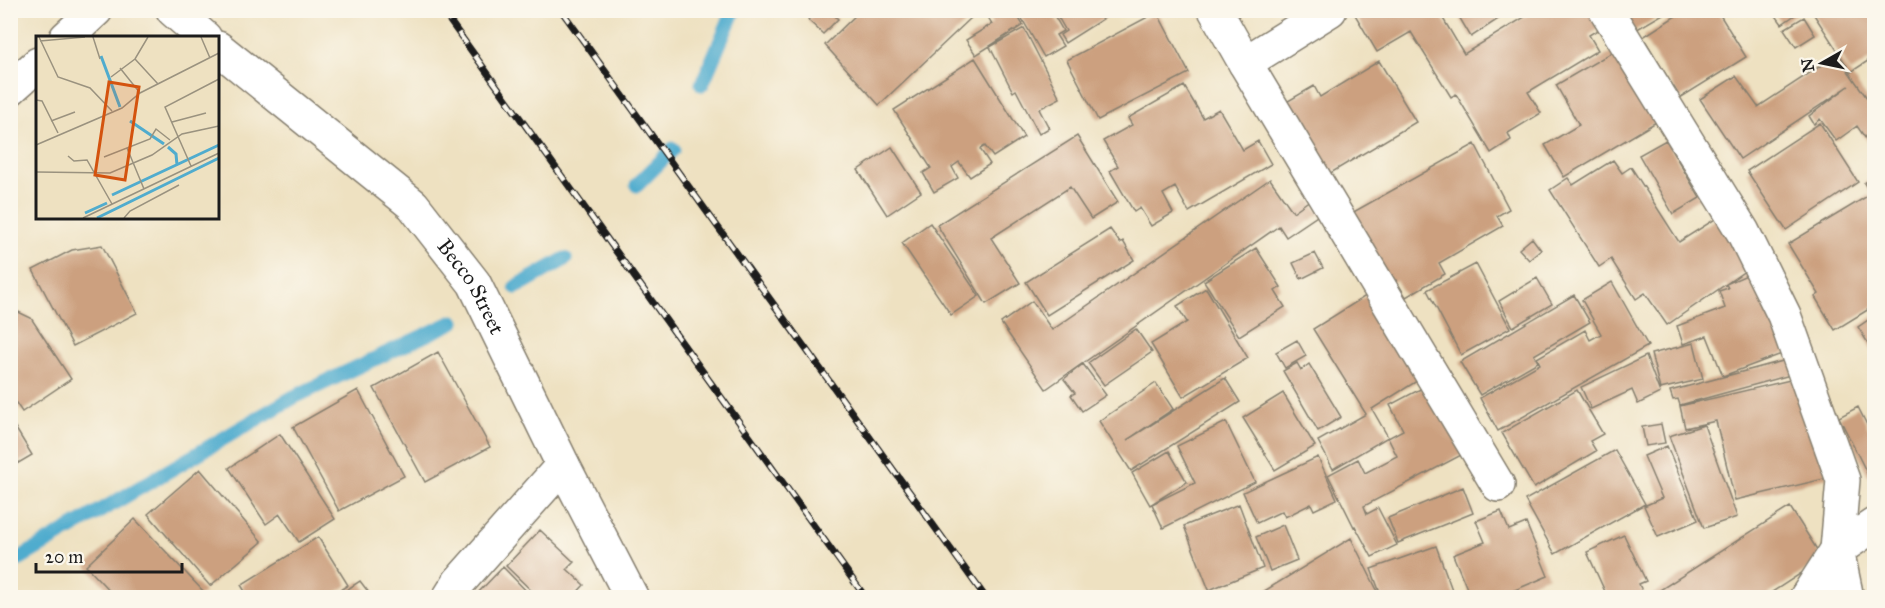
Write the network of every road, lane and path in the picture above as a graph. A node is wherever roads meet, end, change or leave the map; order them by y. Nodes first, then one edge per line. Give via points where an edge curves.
1 (96, 10) edge
2 (173, 10) edge
3 (1215, 10) edge
4 (1330, 10) edge
5 (1606, 10) edge
6 (68, 36) edge
7 (204, 36) edge
8 (219, 49) edge
9 (1245, 63) junction
10 (36, 66) edge
11 (10, 89) edge
12 (563, 465) junction
13 (1498, 485) dead end
14 (1875, 525) edge
15 (1838, 550) junction
16 (448, 597) edge
17 (632, 597) edge
18 (1806, 597) edge
19 (1847, 597) edge

1 - 6 street
2 - 7 street
3 - 9 street
4 - 9 street
5 - 15 street via 1743,232 1784,315 1843,480
8 - 12 street, Becco Street via 413,205 474,283
9 - 13 street
10 - 11 street
12 - 16 street
12 - 17 street, Becco Street
14 - 15 street
15 - 18 street
15 - 19 street

